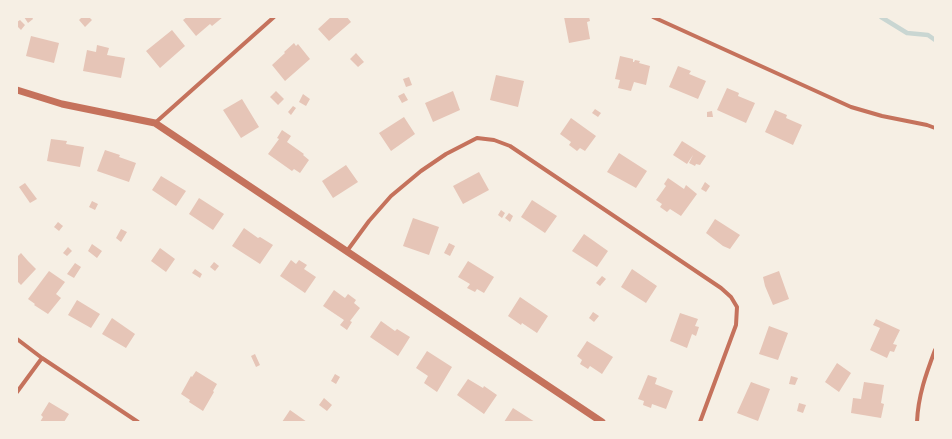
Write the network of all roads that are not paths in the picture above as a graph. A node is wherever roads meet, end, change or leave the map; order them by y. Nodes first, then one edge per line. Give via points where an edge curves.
1 (274, 17) edge
2 (653, 17) edge
3 (17, 90) edge
4 (154, 123) junction
5 (935, 128) edge
6 (347, 251) junction
7 (17, 339) edge
8 (935, 350) edge
9 (42, 358) junction
10 (17, 392) edge
11 (138, 422) edge
12 (602, 422) edge
13 (700, 422) edge
14 (917, 422) edge

1 - 4 street
2 - 5 street via 851,107
3 - 4 street via 62,104
4 - 6 street
6 - 12 street
6 - 13 street via 391,196 446,154 477,138 494,140 510,146 731,297 737,307 736,325
7 - 9 street
8 - 14 street via 924,381
9 - 10 street
9 - 11 street

